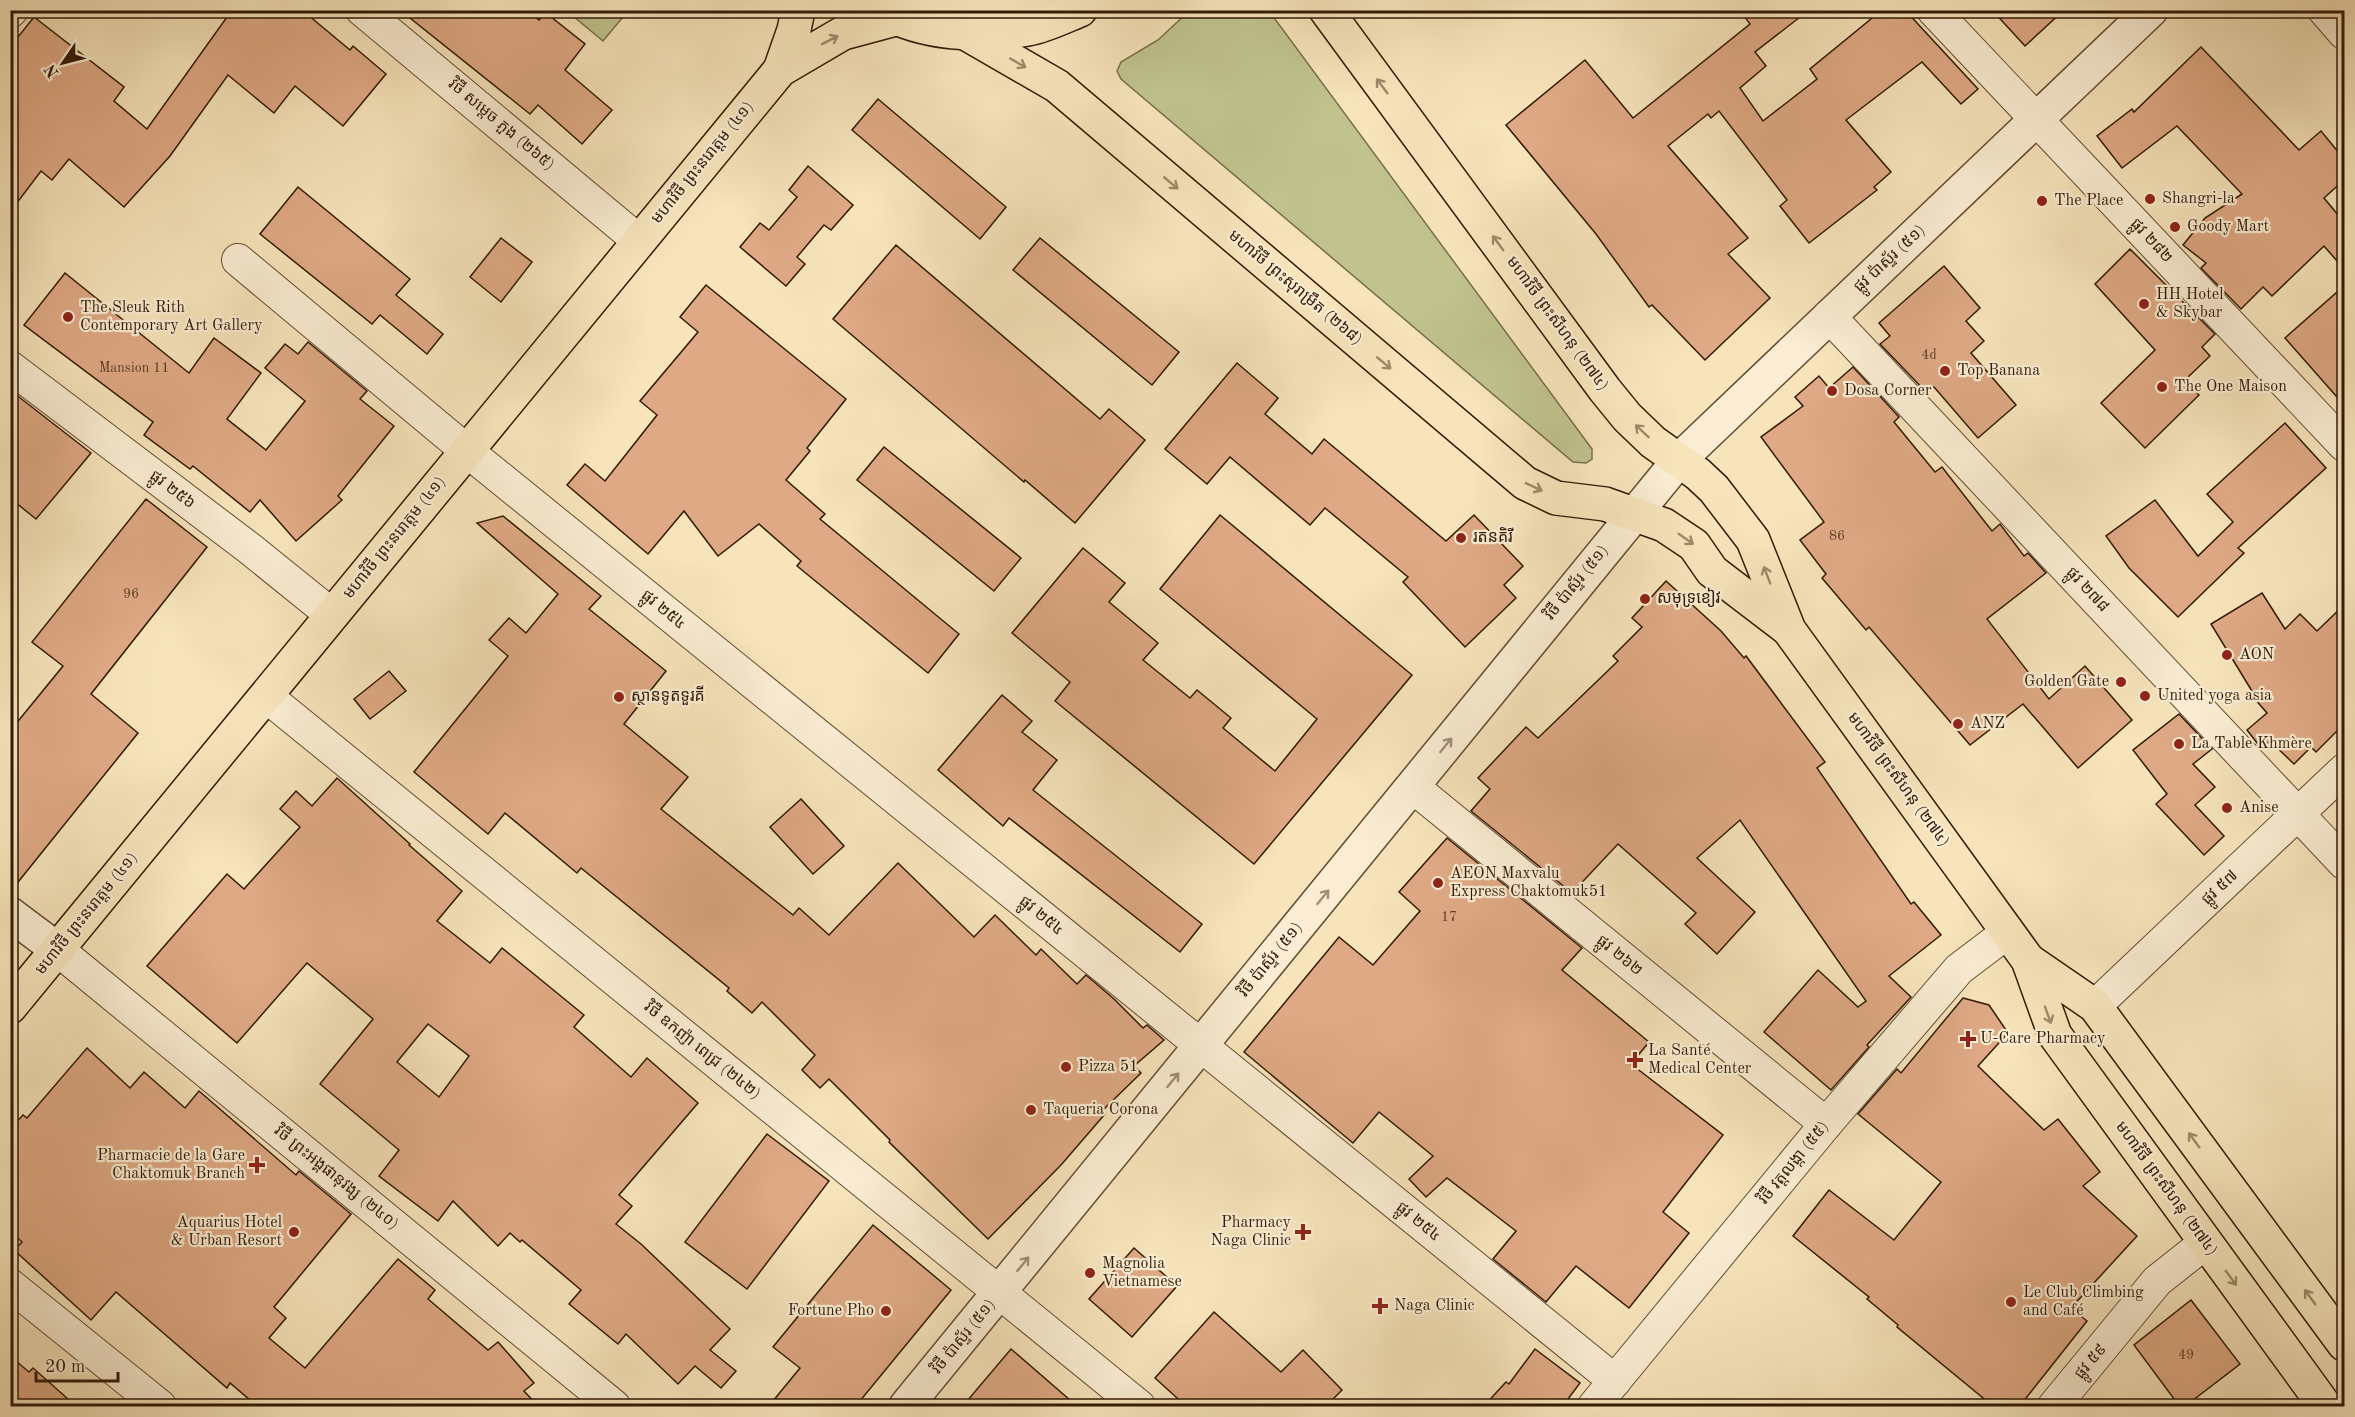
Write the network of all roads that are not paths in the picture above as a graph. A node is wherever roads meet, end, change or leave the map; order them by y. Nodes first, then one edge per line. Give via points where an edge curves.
1 (362, 10) edge
2 (798, 10) edge
3 (1080, 10) edge
4 (1326, 10) edge
5 (1933, 10) edge
6 (2151, 10) edge
7 (2324, 10) edge
8 (887, 15) edge
9 (2344, 33) edge
10 (968, 34) junction
11 (780, 70) junction
12 (2037, 120) junction
13 (639, 241) junction
14 (238, 260) dead end
15 (1829, 316) junction
16 (10, 367) edge
17 (2344, 445) edge
18 (467, 451) junction
19 (1678, 460) junction
20 (1634, 513) junction
21 (332, 615) junction
22 (1789, 630) junction
23 (266, 696) junction
24 (2344, 770) edge
25 (1413, 787) junction
26 (2298, 814) junction
27 (2344, 863) edge
28 (10, 914) edge
29 (2008, 932) junction
30 (58, 950) junction
31 (2028, 960) junction
32 (2095, 1006) junction
33 (10, 1007) edge
34 (1201, 1046) junction
35 (1826, 1124) junction
36 (2205, 1243) junction
37 (10, 1285) edge
38 (999, 1293) junction
39 (2344, 1344) edge
40 (1615, 1381) junction
41 (160, 1407) edge
42 (614, 1407) edge
43 (906, 1407) edge
44 (1139, 1407) edge
45 (1594, 1407) edge
46 (2054, 1407) edge
47 (2325, 1407) edge

1 - 13 street, វិថី សម្តេច ភួង (២៦៥)
2 - 11 main road, មហាវិថី ព្រះនរោត្តម (៤១)
3 - 10 main road via 1029,28
19 -> 4 main road, មហាវិថី ព្រះសីហនុ (២៧៤) via 1644,434 1605,390
5 - 12 street, ផ្លូវ ២៨២
6 - 12 street, ផ្លូវ ប៉ាស្ទ័រ (៥១)
7 - 9 street
8 - 10 main road via 931,29
11 -> 8 main road, មហាវិថី ព្រះនរោត្តម (៤១) via 843,33
10 -> 20 main road, មហាវិថី ព្រះសុរាម្រឹត (២៦៨) via 1058,86 1525,483 1556,498 1605,504
11 - 13 main road, មហាវិថី ព្រះនរោត្តម (៤១)
12 - 15 street, ផ្លូវ ប៉ាស្ទ័រ (៥១)
12 - 17 street, ផ្លូវ ២៨២
13 - 18 main road, មហាវិថី ព្រះនរោត្តម (៤១)
14 - 18 street, ផ្លូវ ២៥៤
15 - 19 street, ផ្លូវ ប៉ាស្ទ័រ (៥១)
15 - 26 street, ផ្លូវ ២៧៨
16 - 21 street, ផ្លូវ ២៥៦
18 - 21 main road, មហាវិថី ព្រះនរោត្តម (៤១)
18 - 34 street, ផ្លូវ ២៥៤
19 - 20 street, ផ្លូវ ប៉ាស្ទ័រ (៥១)
22 -> 19 main road, មហាវិថី ព្រះសីហនុ (២៧៤) via 1753,540 1714,489
20 -> 22 main road, មហាវិថី ព្រះសីហនុ (២៧៤) via 1664,525 1694,545 1712,571
25 -> 20 street, វិថី ប៉ាស្ទ័រ (៥១)
21 - 23 main road, មហាវិថី ព្រះនរោត្តម (៤១)
22 - 29 main road, មហាវិថី ព្រះសីហនុ (២៧៤)
23 - 30 main road, មហាវិថី ព្រះនរោត្តម (៤១)
23 - 38 street, វិថី ឧកញ៉ា ពេជ្រ (២៤២)
24 - 26 street, ផ្លូវ ៥៧
34 -> 25 street, វិថី ប៉ាស្ទ័រ (៥១)
25 - 35 street, ផ្លូវ ២៦២
26 - 27 street, ផ្លូវ ២៧៨
26 - 32 street, ផ្លូវ ៥៧
28 - 30 street
29 - 31 main road, មហាវិថី ព្រះសីហនុ (២៧៤)
29 - 35 street, វិថី វត្តលង្កា (៥៥) via 1959,969
30 - 33 main road, មហាវិថី ព្រះនរោត្តម (៤១)
30 - 42 street, វិថី ព្រះអង្គផានុវង្ស (២៤០)
31 - 32 main road, មហាវិថី ព្រះសីហនុ (២៧៤)
31 -> 36 main road, មហាវិថី ព្រះសីហនុ (២៧៤) via 2055,1035
39 -> 32 main road, មហាវិថី ព្រះសីហនុ (២៧៤)
38 -> 34 street, វិថី ប៉ាស្ទ័រ (៥១)
34 - 40 street, ផ្លូវ ២៥៤
35 - 40 street, វិថី វត្តលង្កា (៥៥)
36 - 46 street, ផ្លូវ ៥៩ via 2157,1281
36 -> 47 main road, មហាវិថី ព្រះសីហនុ (២៧៤)
37 - 41 street
38 - 43 street, វិថី ប៉ាស្ទ័រ (៥១)
38 - 44 street, វិថី ឧកញ៉ា ពេជ្រ (២៤២)
40 - 45 street, វិថី វត្តលង្កា (៥៥)

